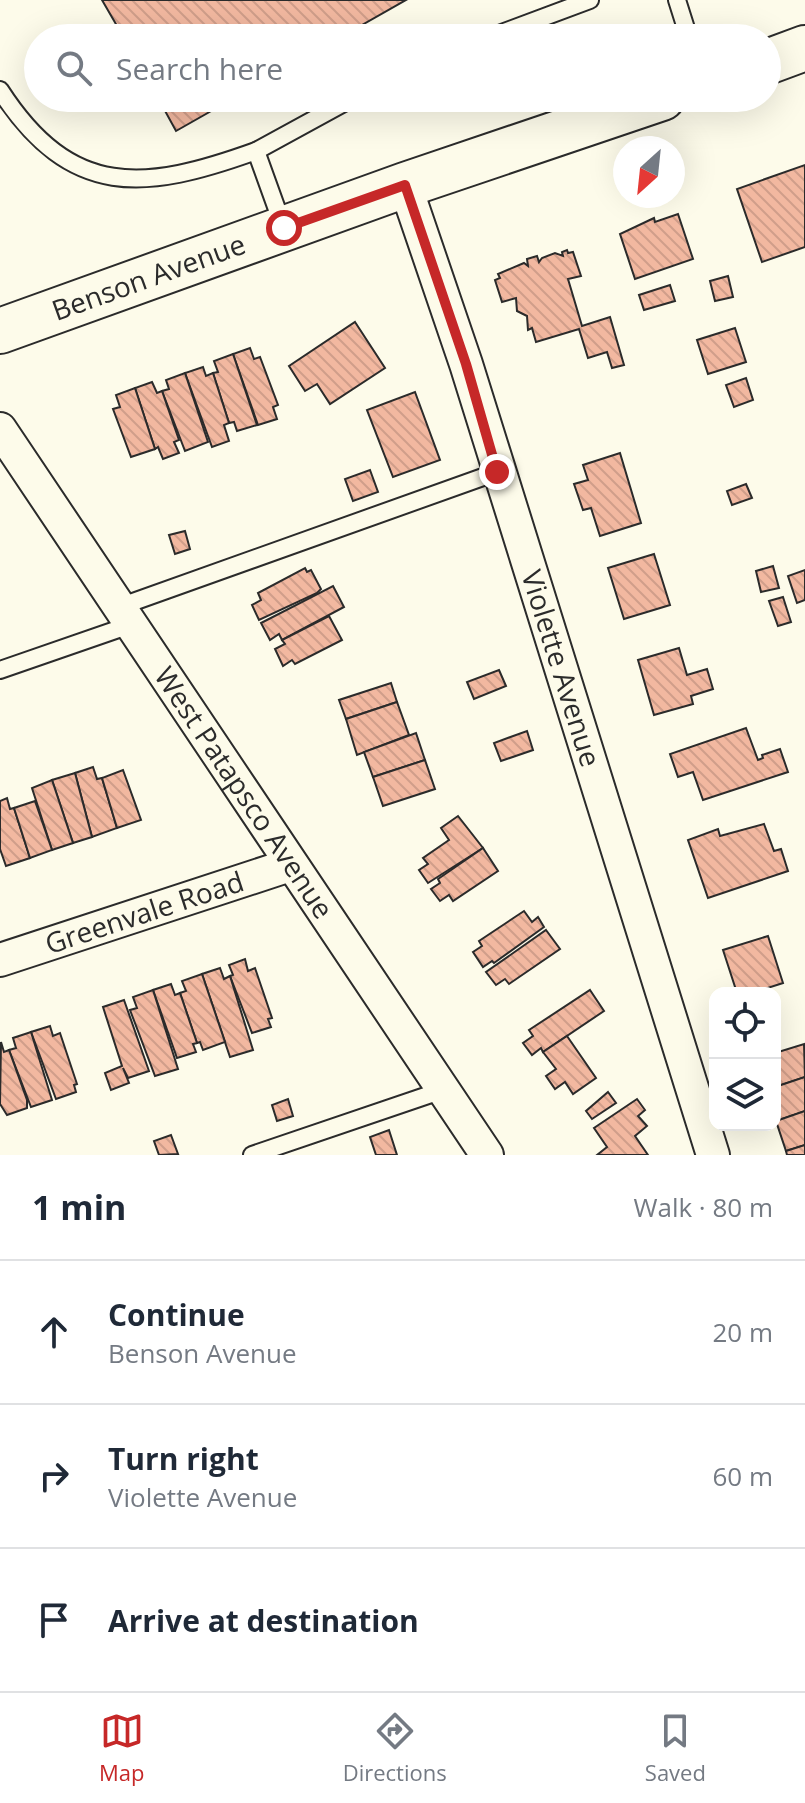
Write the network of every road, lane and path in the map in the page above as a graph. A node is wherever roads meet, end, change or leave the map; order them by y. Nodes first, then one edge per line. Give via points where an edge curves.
1 (590, 0) edge
2 (677, 0) edge
3 (526, 24) edge
4 (685, 24) edge
5 (805, 48) edge
6 (781, 57) edge
7 (0, 90) edge
8 (327, 112) edge
9 (621, 112) edge
10 (256, 151) junction
11 (405, 185) junction
12 (284, 228) junction
13 (0, 331) edge
14 (0, 429) edge
15 (497, 472) junction
16 (125, 616) junction
17 (0, 670) edge
18 (290, 865) junction
19 (0, 960) edge
20 (443, 1090) junction
21 (252, 1155) edge
22 (487, 1155) edge
23 (713, 1155) edge

1 - 3 lane
2 - 4 lane
5 - 6 street
7 - 10 lane via 42,143 69,162 103,175 150,181 194,174
8 - 10 lane
9 - 11 street, Benson Avenue
10 - 12 lane
11 - 12 street, Benson Avenue
11 - 15 street, Violette Avenue
12 - 13 street, Benson Avenue
14 - 16 street, West Patapsco Avenue
15 - 16 lane
15 - 23 street, Violette Avenue
16 - 17 lane
16 - 18 street, West Patapsco Avenue
18 - 19 street, Greenvale Road
18 - 20 street, West Patapsco Avenue
20 - 21 lane
20 - 22 street, West Patapsco Avenue

